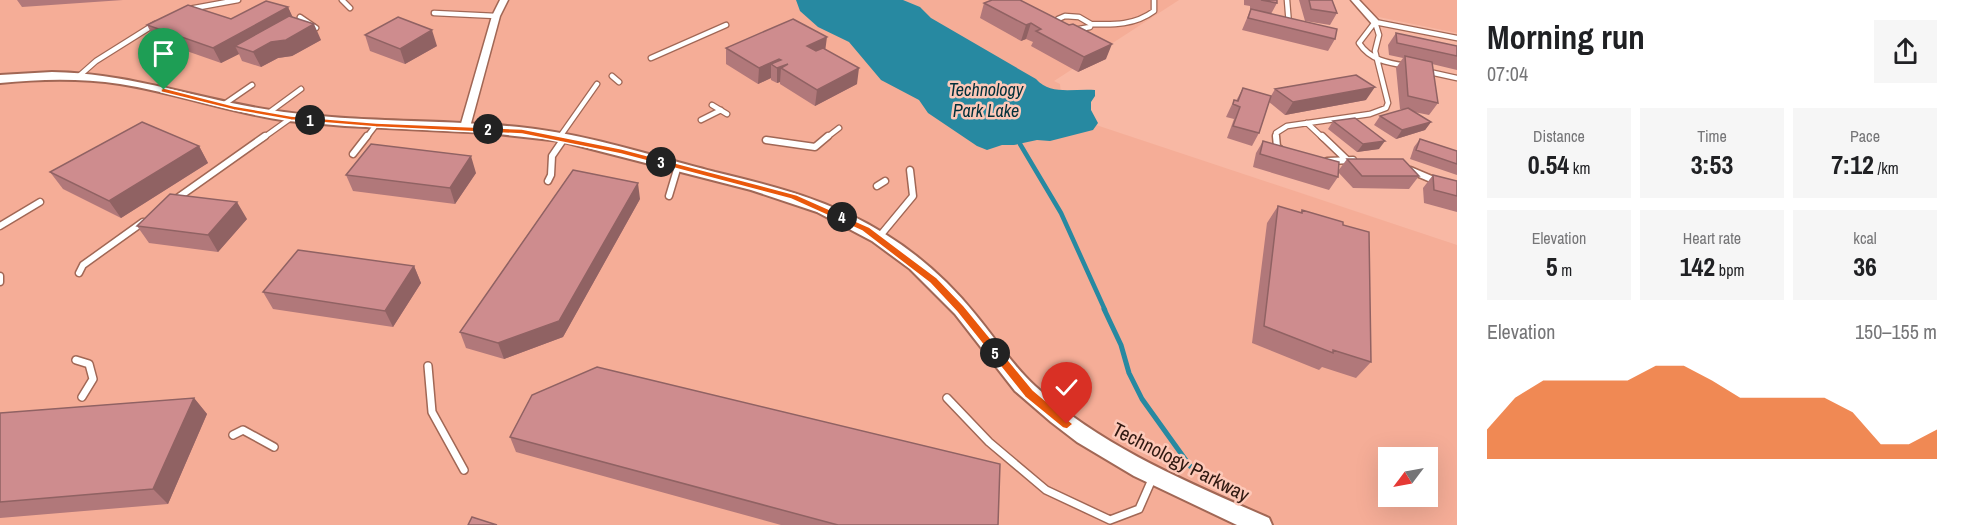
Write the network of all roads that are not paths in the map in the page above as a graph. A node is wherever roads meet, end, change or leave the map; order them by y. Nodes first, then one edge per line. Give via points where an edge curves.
1 (238, 0) edge
2 (342, 0) edge
3 (504, 0) edge
4 (1155, 0) edge
5 (1287, 0) edge
6 (1355, 0) edge
7 (350, 8) dead end
8 (434, 13) dead end
9 (204, 14) edge
10 (496, 16) junction
11 (300, 17) edge
12 (165, 19) edge
13 (1375, 22) junction
14 (1279, 23) edge
15 (1091, 24) junction
16 (726, 25) dead end
17 (1289, 25) junction
18 (1299, 27) edge
19 (316, 28) dead end
20 (1457, 38) edge
21 (651, 58) dead end
22 (1377, 60) junction
23 (79, 76) junction
24 (612, 76) dead end
25 (1457, 78) edge
26 (1, 80) edge
27 (619, 82) dead end
28 (597, 84) dead end
29 (252, 85) dead end
30 (301, 89) dead end
31 (222, 105) junction
32 (712, 105) dead end
33 (721, 110) junction
34 (266, 114) junction
35 (727, 114) dead end
36 (291, 118) junction
37 (701, 120) dead end
38 (1307, 123) junction
39 (376, 125) junction
40 (465, 127) junction
41 (838, 128) dead end
42 (561, 139) junction
43 (766, 140) dead end
44 (1287, 152) edge
45 (353, 154) dead end
46 (1361, 160) edge
47 (1348, 161) junction
48 (1319, 162) edge
49 (678, 166) junction
50 (1403, 168) edge
51 (910, 170) dead end
52 (548, 181) dead end
53 (885, 181) dead end
54 (1442, 183) edge
55 (877, 186) dead end
56 (669, 196) dead end
57 (40, 202) dead end
58 (169, 204) edge
59 (151, 217) edge
60 (0, 226) edge
61 (879, 238) junction
62 (79, 273) dead end
63 (0, 276) edge
64 (0, 282) edge
65 (76, 360) dead end
66 (428, 366) dead end
67 (82, 397) dead end
68 (947, 398) dead end
69 (233, 435) dead end
70 (274, 447) dead end
71 (464, 470) dead end
72 (1154, 476) junction
73 (1261, 525) edge

1 - 9 lane via 183,10
2 - 7 lane
3 - 10 street
4 - 15 lane via 1154,11 1146,18 1124,24
5 - 17 lane
6 - 13 street
8 - 10 lane
10 - 40 street
11 - 19 lane
12 - 23 lane via 96,61
13 - 20 lane
13 - 22 lane via 1379,35 1374,46
13 - 22 lane via 1359,44
14 - 17 lane
15 - 15 lane via 1077,16 1058,19 1058,25 1070,30 1082,31
16 - 21 lane
17 - 18 lane
22 - 25 lane
22 - 38 lane via 1386,108
23 - 26 street, Technology Parkway
23 - 31 street, Technology Parkway via 137,83
24 - 27 lane
28 - 42 lane
29 - 31 lane
30 - 34 lane
31 - 34 street, Technology Parkway
32 - 33 lane
33 - 35 lane
33 - 37 lane
34 - 36 street, Technology Parkway
36 - 39 street, Technology Parkway
36 - 58 lane
38 - 44 lane via 1287,126 1276,133 1277,147
38 - 47 lane
39 - 40 street, Technology Parkway
39 - 45 lane
40 - 42 street, Technology Parkway via 522,131
41 - 43 lane via 815,147
42 - 49 street, Technology Parkway
42 - 52 lane via 552,156 552,175
46 - 47 lane
47 - 48 lane
49 - 56 lane
49 - 61 street, Technology Parkway via 794,197
50 - 54 lane
51 - 61 lane via 913,196
53 - 55 lane
57 - 60 lane
59 - 62 lane via 83,265
61 - 72 street, Technology Parkway via 933,280 1029,393 1097,444
63 - 64 lane
65 - 67 lane via 89,364 93,379
66 - 71 lane via 432,412
68 - 72 lane via 989,442 1046,490 1110,520 1139,508
69 - 70 lane via 243,430
72 - 73 street, Technology Parkway

